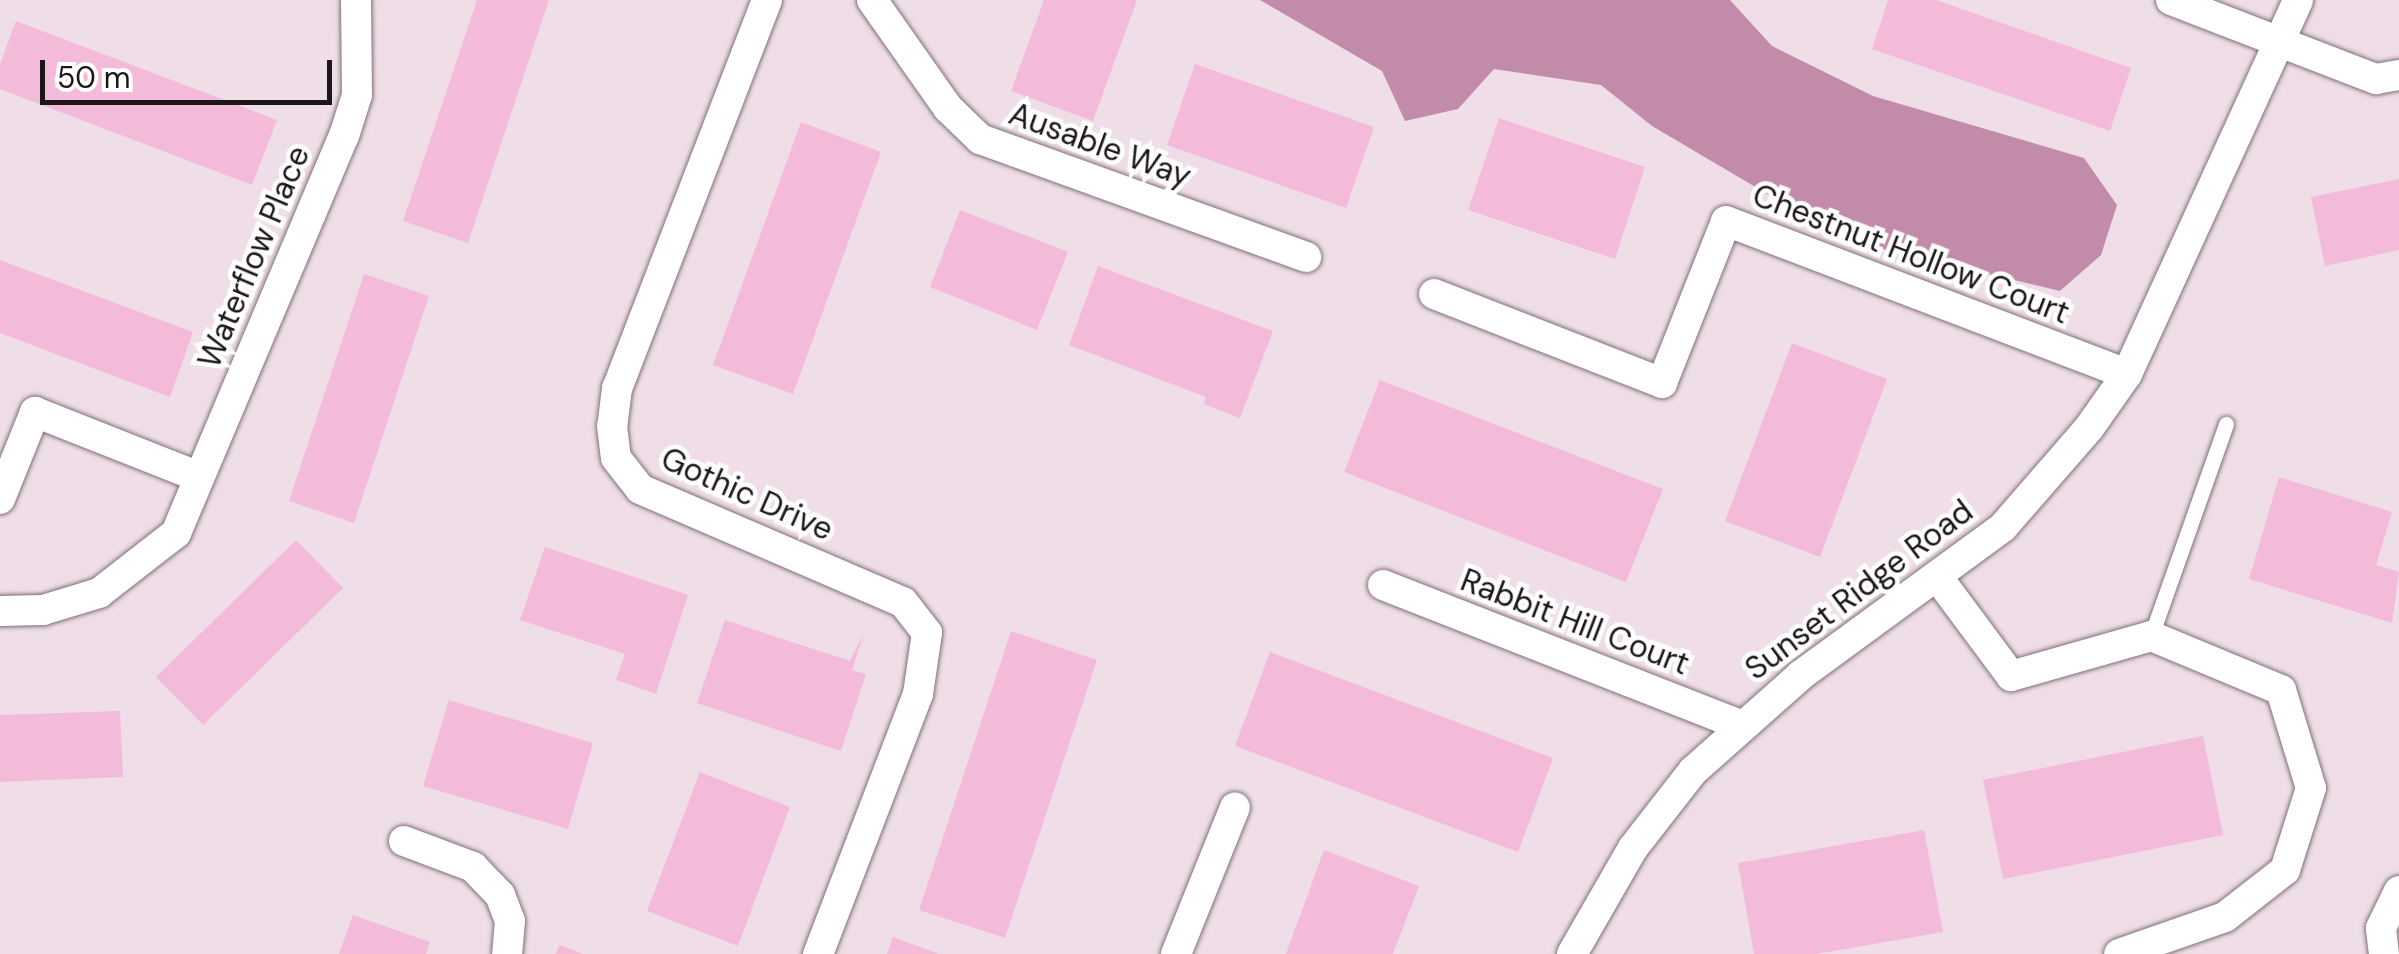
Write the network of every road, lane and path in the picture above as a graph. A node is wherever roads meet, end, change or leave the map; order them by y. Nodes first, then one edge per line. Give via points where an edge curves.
1 (356, 0) edge
2 (768, 0) edge
3 (872, 0) edge
4 (2171, 0) edge
5 (2298, 0) edge
6 (2278, 45) junction
7 (2399, 75) edge
8 (1306, 257) dead end
9 (1434, 294) dead end
10 (2126, 374) junction
11 (2226, 424) dead end
12 (199, 477) junction
13 (0, 499) edge
14 (1940, 579) junction
15 (1383, 585) dead end
16 (0, 612) edge
17 (2152, 636) junction
18 (1740, 725) junction
19 (1235, 807) dead end
20 (404, 842) dead end
21 (2399, 891) edge
22 (507, 954) edge
23 (818, 954) edge
24 (1176, 954) edge
25 (1572, 954) edge
26 (2118, 954) edge
27 (2384, 954) edge

1 - 12 street, Waterflow Place via 357,95 344,136
2 - 23 street, Gothic Drive via 617,388 612,426 616,458 640,489 904,602 927,633 918,694
3 - 8 street, Ausable Way via 948,108 980,138
4 - 6 street
5 - 6 street, Sunset Ridge Road
6 - 7 street via 2376,78
6 - 10 street, Sunset Ridge Road
9 - 10 street, Chestnut Hollow Court via 1662,383 1726,221
10 - 14 street, Sunset Ridge Road via 2060,466 2003,527
11 - 17 lane
12 - 13 street via 34,412
12 - 16 street, Waterflow Place via 176,533 98,593 42,610
14 - 17 street via 2011,676
14 - 18 street, Sunset Ridge Road
15 - 18 street, Rabbit Hill Court
17 - 26 street via 2281,690 2311,788 2286,870 2225,918
18 - 25 street, Sunset Ridge Road via 1633,848
19 - 24 street
20 - 22 street via 473,866 500,895 510,922
21 - 27 street via 2380,928

